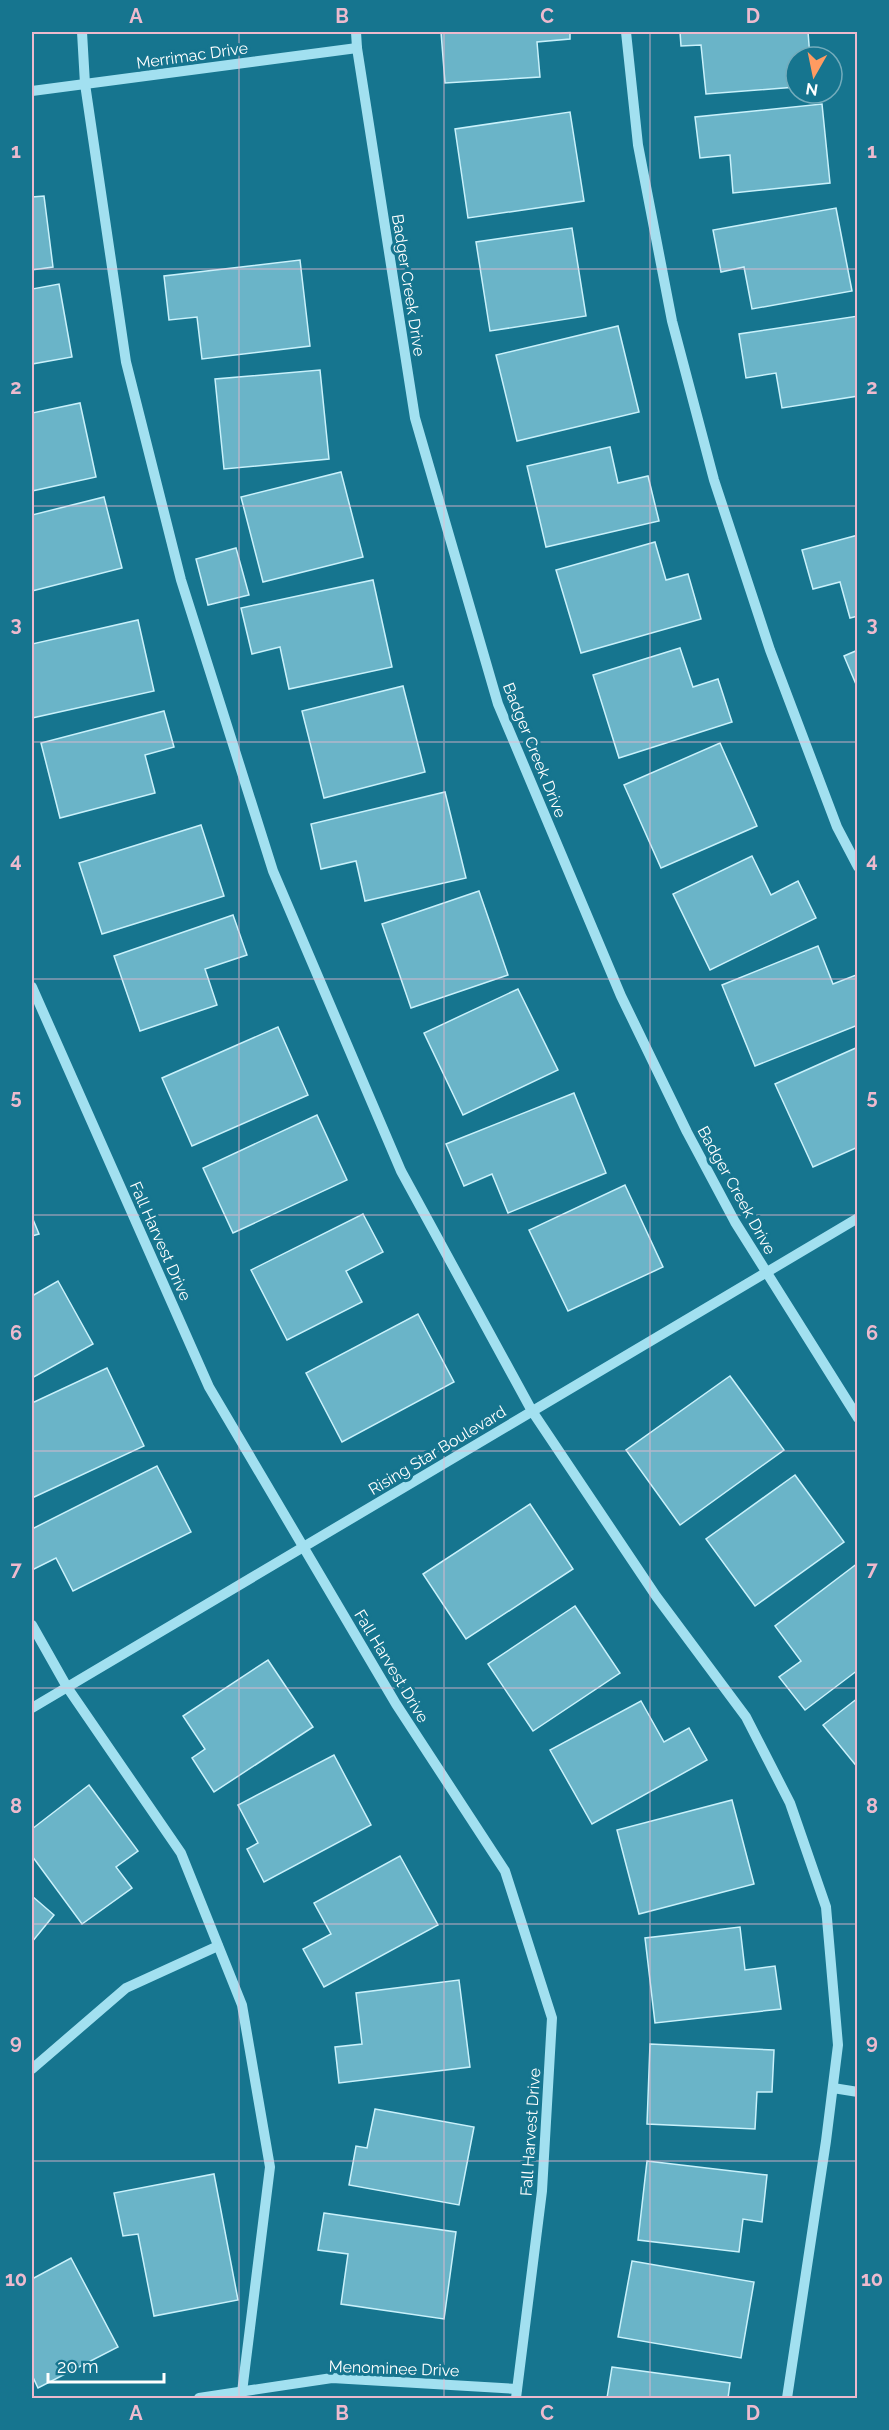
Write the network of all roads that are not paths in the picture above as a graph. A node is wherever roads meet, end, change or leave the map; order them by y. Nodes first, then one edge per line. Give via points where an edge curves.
1 (82, 32) edge
2 (356, 32) edge
3 (626, 32) edge
4 (357, 48) junction
5 (85, 84) junction
6 (32, 91) edge
7 (858, 867) edge
8 (32, 987) edge
9 (858, 1218) edge
10 (766, 1273) junction
11 (532, 1411) junction
12 (858, 1418) edge
13 (303, 1547) junction
14 (32, 1625) edge
15 (67, 1687) junction
16 (32, 1708) edge
17 (218, 1946) junction
18 (32, 2068) edge
19 (833, 2088) junction
20 (858, 2092) edge
21 (242, 2392) junction
22 (517, 2394) edge
23 (199, 2398) edge
24 (787, 2398) edge

1 - 5 street
2 - 4 street, Badger Creek Drive
3 - 7 street via 638,145 672,321 714,480 770,650 837,827
4 - 5 street, Merrimac Drive
4 - 10 street, Badger Creek Drive via 415,418 498,704 621,996 714,1182
5 - 6 street, Merrimac Drive
5 - 11 street via 126,362 181,580 273,871 401,1171
8 - 13 street, Fall Harvest Drive via 209,1387
9 - 10 street, Rising Star Boulevard
10 - 11 street, Rising Star Boulevard
10 - 12 street, Badger Creek Drive
11 - 13 street, Rising Star Boulevard
11 - 19 street via 656,1596 746,1717 790,1803 826,1906 838,2045
13 - 15 street, Rising Star Boulevard
13 - 22 street, Fall Harvest Drive via 396,1704 505,1871 552,2018 542,2191
14 - 15 street
15 - 16 street, Rising Star Boulevard
15 - 17 street via 181,1853
17 - 18 street via 126,1988
17 - 21 street via 242,2005 270,2167
19 - 20 street
19 - 24 street
21 - 22 street, Menominee Drive via 332,2378
21 - 23 street, Menominee Drive

